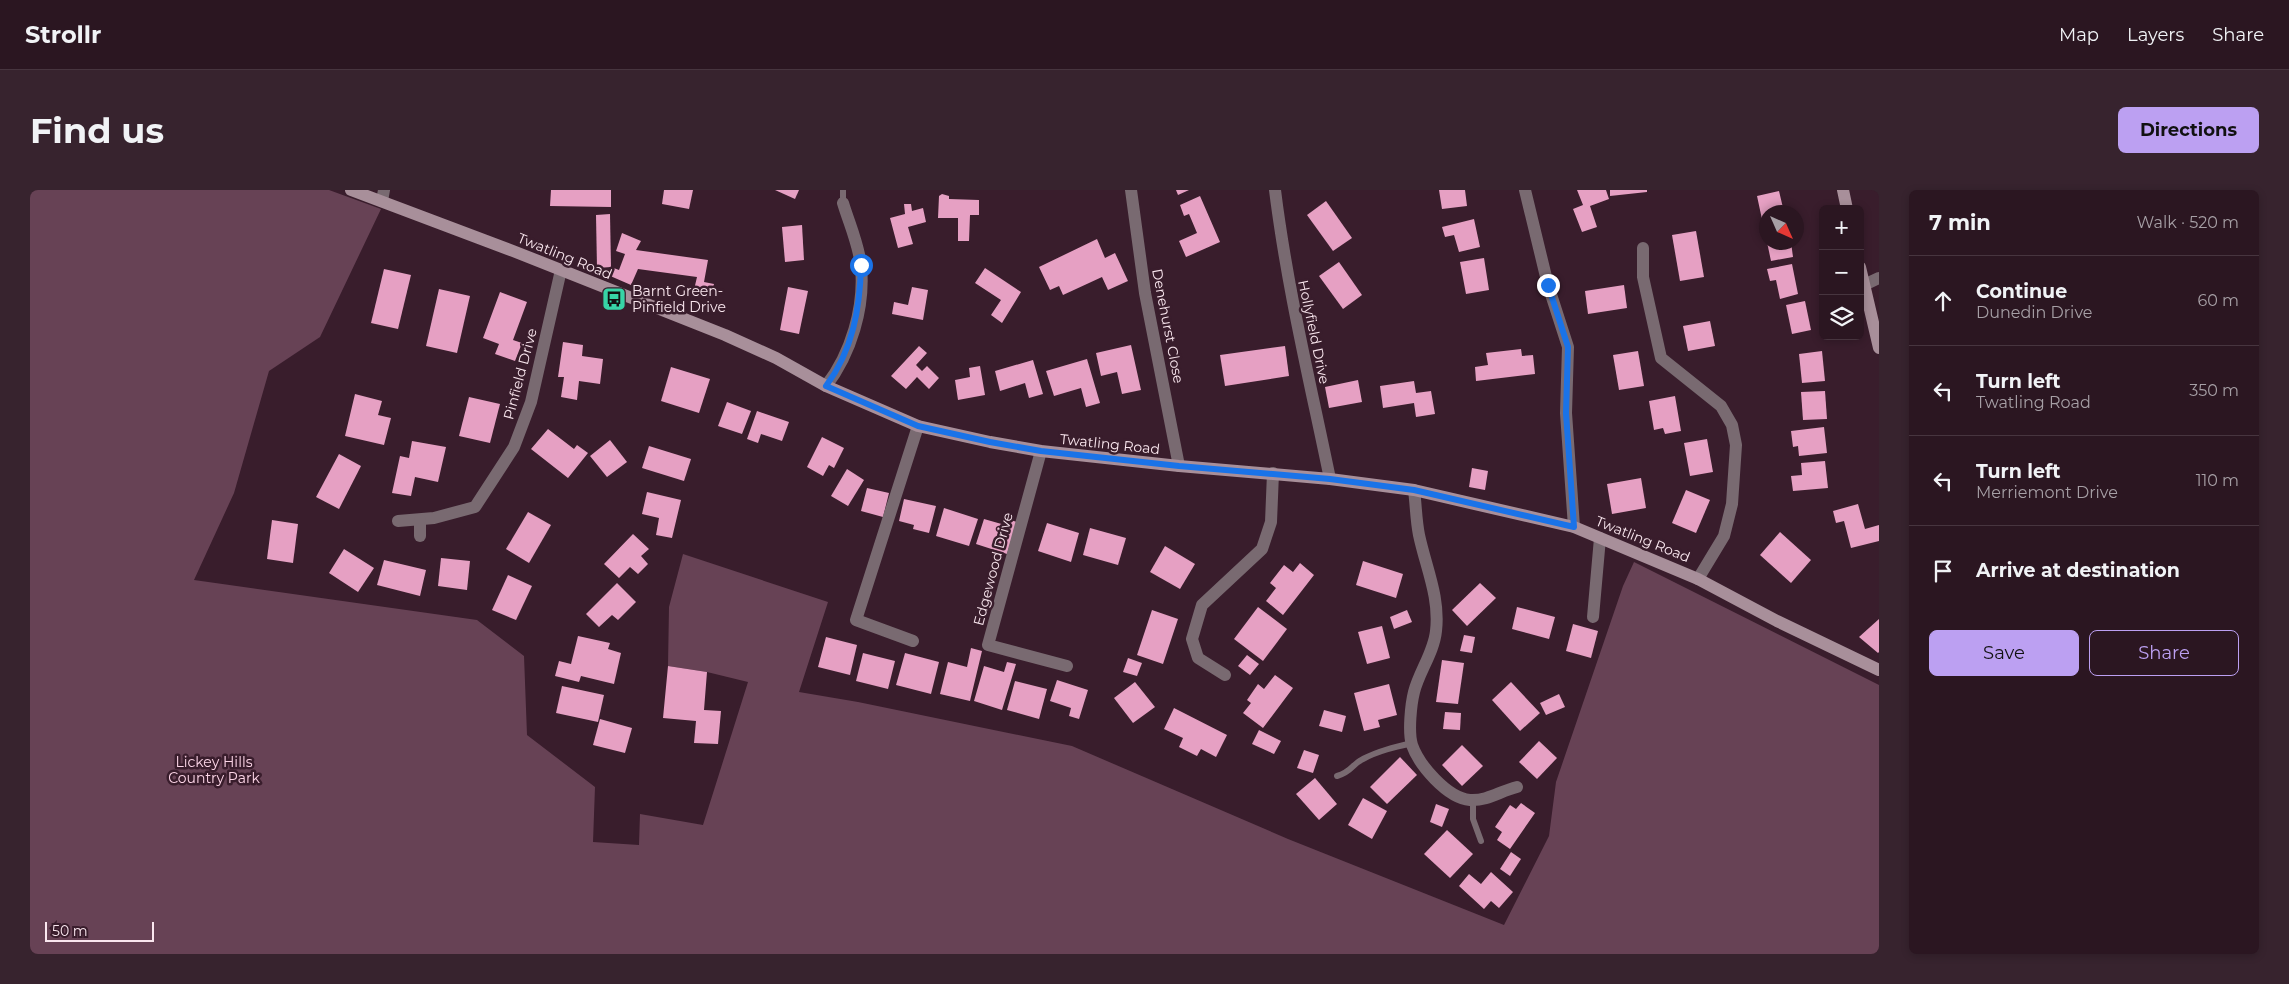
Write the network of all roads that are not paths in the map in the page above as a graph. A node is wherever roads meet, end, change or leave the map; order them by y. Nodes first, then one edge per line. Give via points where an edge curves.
1 (352, 190) edge
2 (1131, 190) edge
3 (1275, 190) edge
4 (1525, 190) edge
5 (1843, 190) edge
6 (383, 196) edge
7 (843, 196) edge
8 (1846, 205) edge
9 (1643, 248) dead end
10 (561, 270) junction
11 (1879, 278) edge
12 (1864, 285) joint
13 (1879, 348) edge
14 (826, 386) junction
15 (918, 426) junction
16 (1041, 451) junction
17 (1179, 466) junction
18 (1273, 473) junction
19 (1330, 479) junction
20 (1414, 490) junction
21 (420, 520) junction
22 (398, 521) dead end
23 (1574, 527) junction
24 (420, 536) dead end
25 (1600, 538) junction
26 (1698, 579) junction
27 (1593, 617) dead end
28 (913, 641) dead end
29 (1067, 666) dead end
30 (1879, 670) edge
31 (1225, 675) dead end
32 (1412, 744) junction
33 (1337, 776) dead end
34 (1517, 788) dead end
35 (1473, 800) junction
36 (1481, 841) dead end

1 - 6 street, Twatling Road
2 - 17 street, Denehurst Close via 1145,293
3 - 19 street, Hollyfield Drive via 1290,295
4 - 23 street via 1548,285 1568,347 1566,413
5 - 8 street
6 - 10 street, Twatling Road
7 - 14 street via 861,265 861,290 853,334 837,371
9 - 26 street via 1643,277 1660,358 1721,406 1732,425 1736,446 1732,504 1724,536
10 - 14 street, Twatling Road via 726,335
10 - 21 street, Pinfield Drive via 531,402 514,447 475,508
11 - 12 street
12 - 13 street
14 - 15 street, Twatling Road
15 - 16 street, Twatling Road
15 - 28 street via 856,620
16 - 17 street, Twatling Road
16 - 29 street, Edgewood Drive via 988,645
17 - 18 street, Twatling Road
18 - 19 street, Twatling Road
18 - 31 street via 1271,522 1262,549 1202,604 1192,639 1198,658
19 - 20 street, Twatling Road
20 - 23 street, Twatling Road
20 - 32 street via 1419,535 1433,582 1436,633 1414,692
21 - 22 street, Pinfield Drive
21 - 24 street
23 - 25 street, Twatling Road
25 - 26 street, Twatling Road
25 - 27 street
26 - 30 street, Twatling Road
32 - 33 lane via 1361,759 1348,773
32 - 35 street via 1423,766 1444,788
34 - 35 street via 1504,790 1485,800
35 - 36 lane via 1473,819

